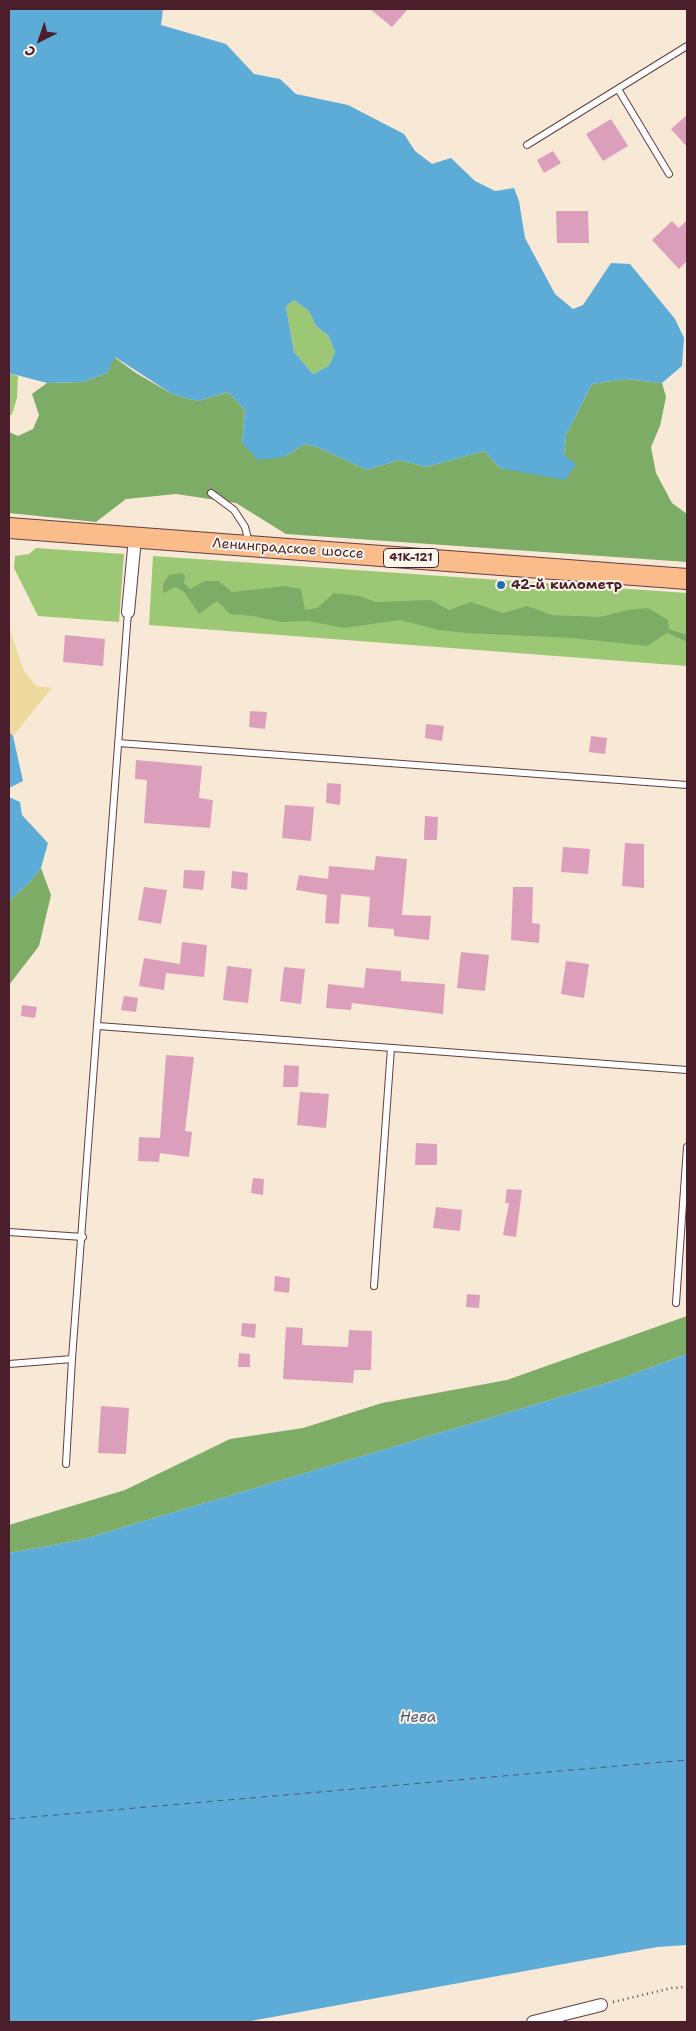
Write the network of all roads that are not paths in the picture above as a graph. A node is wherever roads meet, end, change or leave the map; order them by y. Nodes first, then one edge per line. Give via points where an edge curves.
1 (687, 46) edge
2 (618, 89) junction
3 (527, 145) dead end
4 (669, 174) dead end
5 (211, 493) dead end
6 (9, 528) edge
7 (135, 538) junction
8 (250, 546) junction
9 (687, 579) edge
10 (128, 612) joint
11 (118, 743) junction
12 (687, 785) edge
13 (98, 1026) junction
14 (391, 1048) junction
15 (687, 1070) edge
16 (687, 1147) edge
17 (9, 1232) edge
18 (83, 1237) junction
19 (374, 1286) dead end
20 (676, 1303) dead end
21 (72, 1359) junction
22 (9, 1364) edge
23 (66, 1464) dead end
24 (601, 2005) road end
25 (533, 2022) edge

1 - 2 lane
2 - 3 lane
2 - 4 lane
5 - 8 lane via 234,510 245,527
6 - 7 main road, Ленинградское шоссе / 41К-121
7 - 8 main road, Ленинградское шоссе / 41К-121
7 - 10 street
8 - 9 main road, Ленинградское шоссе / 41К-121
10 - 11 lane
11 - 12 lane
11 - 13 lane
13 - 14 lane
13 - 18 lane
14 - 15 lane
14 - 19 lane
16 - 20 lane
17 - 18 lane
18 - 21 lane
21 - 22 lane
21 - 23 lane
24 - 25 street

